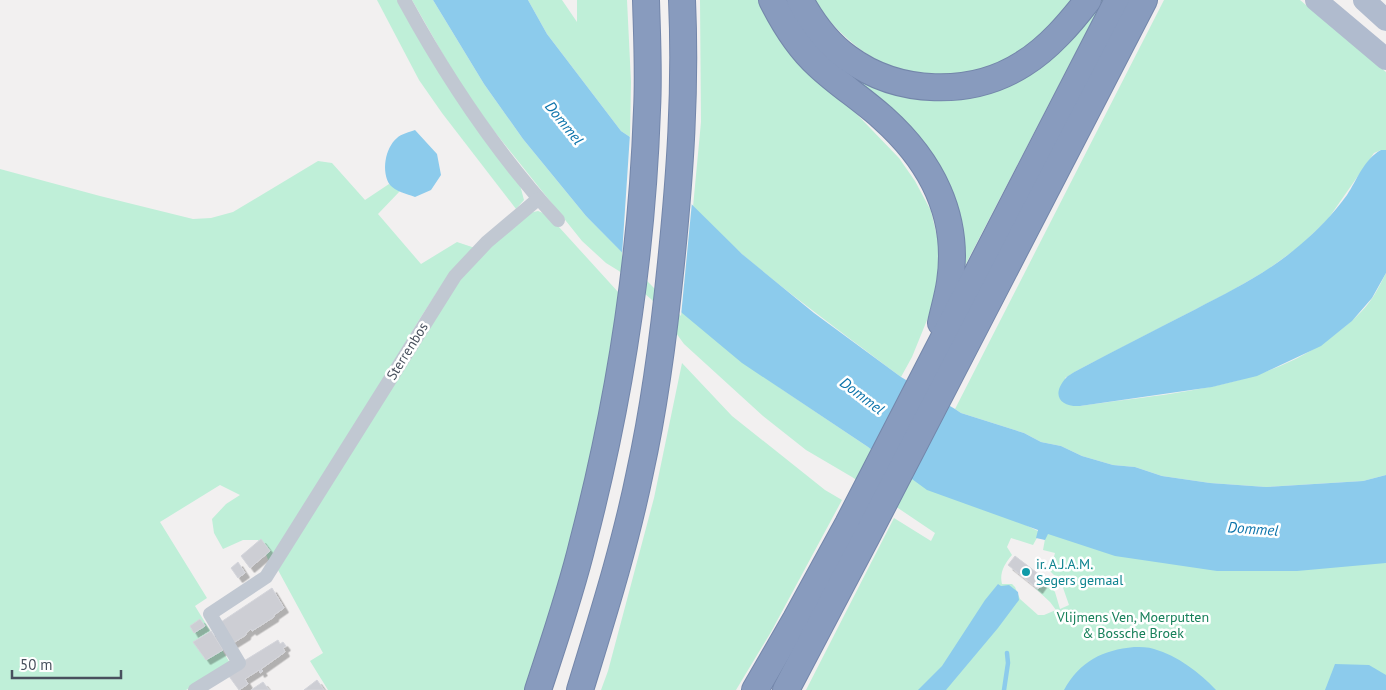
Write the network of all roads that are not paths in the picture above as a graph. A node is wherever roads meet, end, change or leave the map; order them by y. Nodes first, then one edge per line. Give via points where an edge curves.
1 (404, 0) edge
2 (646, 0) edge
3 (682, 0) edge
4 (772, 0) edge
5 (800, 0) edge
6 (1088, 0) edge
7 (1118, 0) edge
8 (1144, 0) edge
9 (1316, 0) edge
10 (1364, 0) edge
11 (1386, 20) edge
12 (1386, 59) edge
13 (538, 199) junction
14 (558, 220) dead end
15 (943, 364) junction
16 (857, 530) junction
17 (195, 690) edge
18 (538, 690) edge
19 (580, 690) edge
20 (755, 690) edge
21 (786, 690) edge

1 - 13 street via 428,44 483,128
2 - 18 highway via 648,108 642,202 628,325 602,464 583,544
3 - 19 highway via 682,142 660,356 640,472 618,562
4 - 15 highway via 795,40 816,64 883,118 907,142 937,186 949,225 952,262
5 - 6 highway via 827,39 848,58 899,82 939,88 984,81 1024,64 1044,48
7 - 15 highway
8 - 15 highway
9 - 12 main road
10 - 11 main road
13 - 14 street
13 - 17 street, Sterrenbos via 486,242 455,276 266,577 210,614 239,663
15 - 16 highway
16 - 20 highway via 796,619
16 - 21 highway

